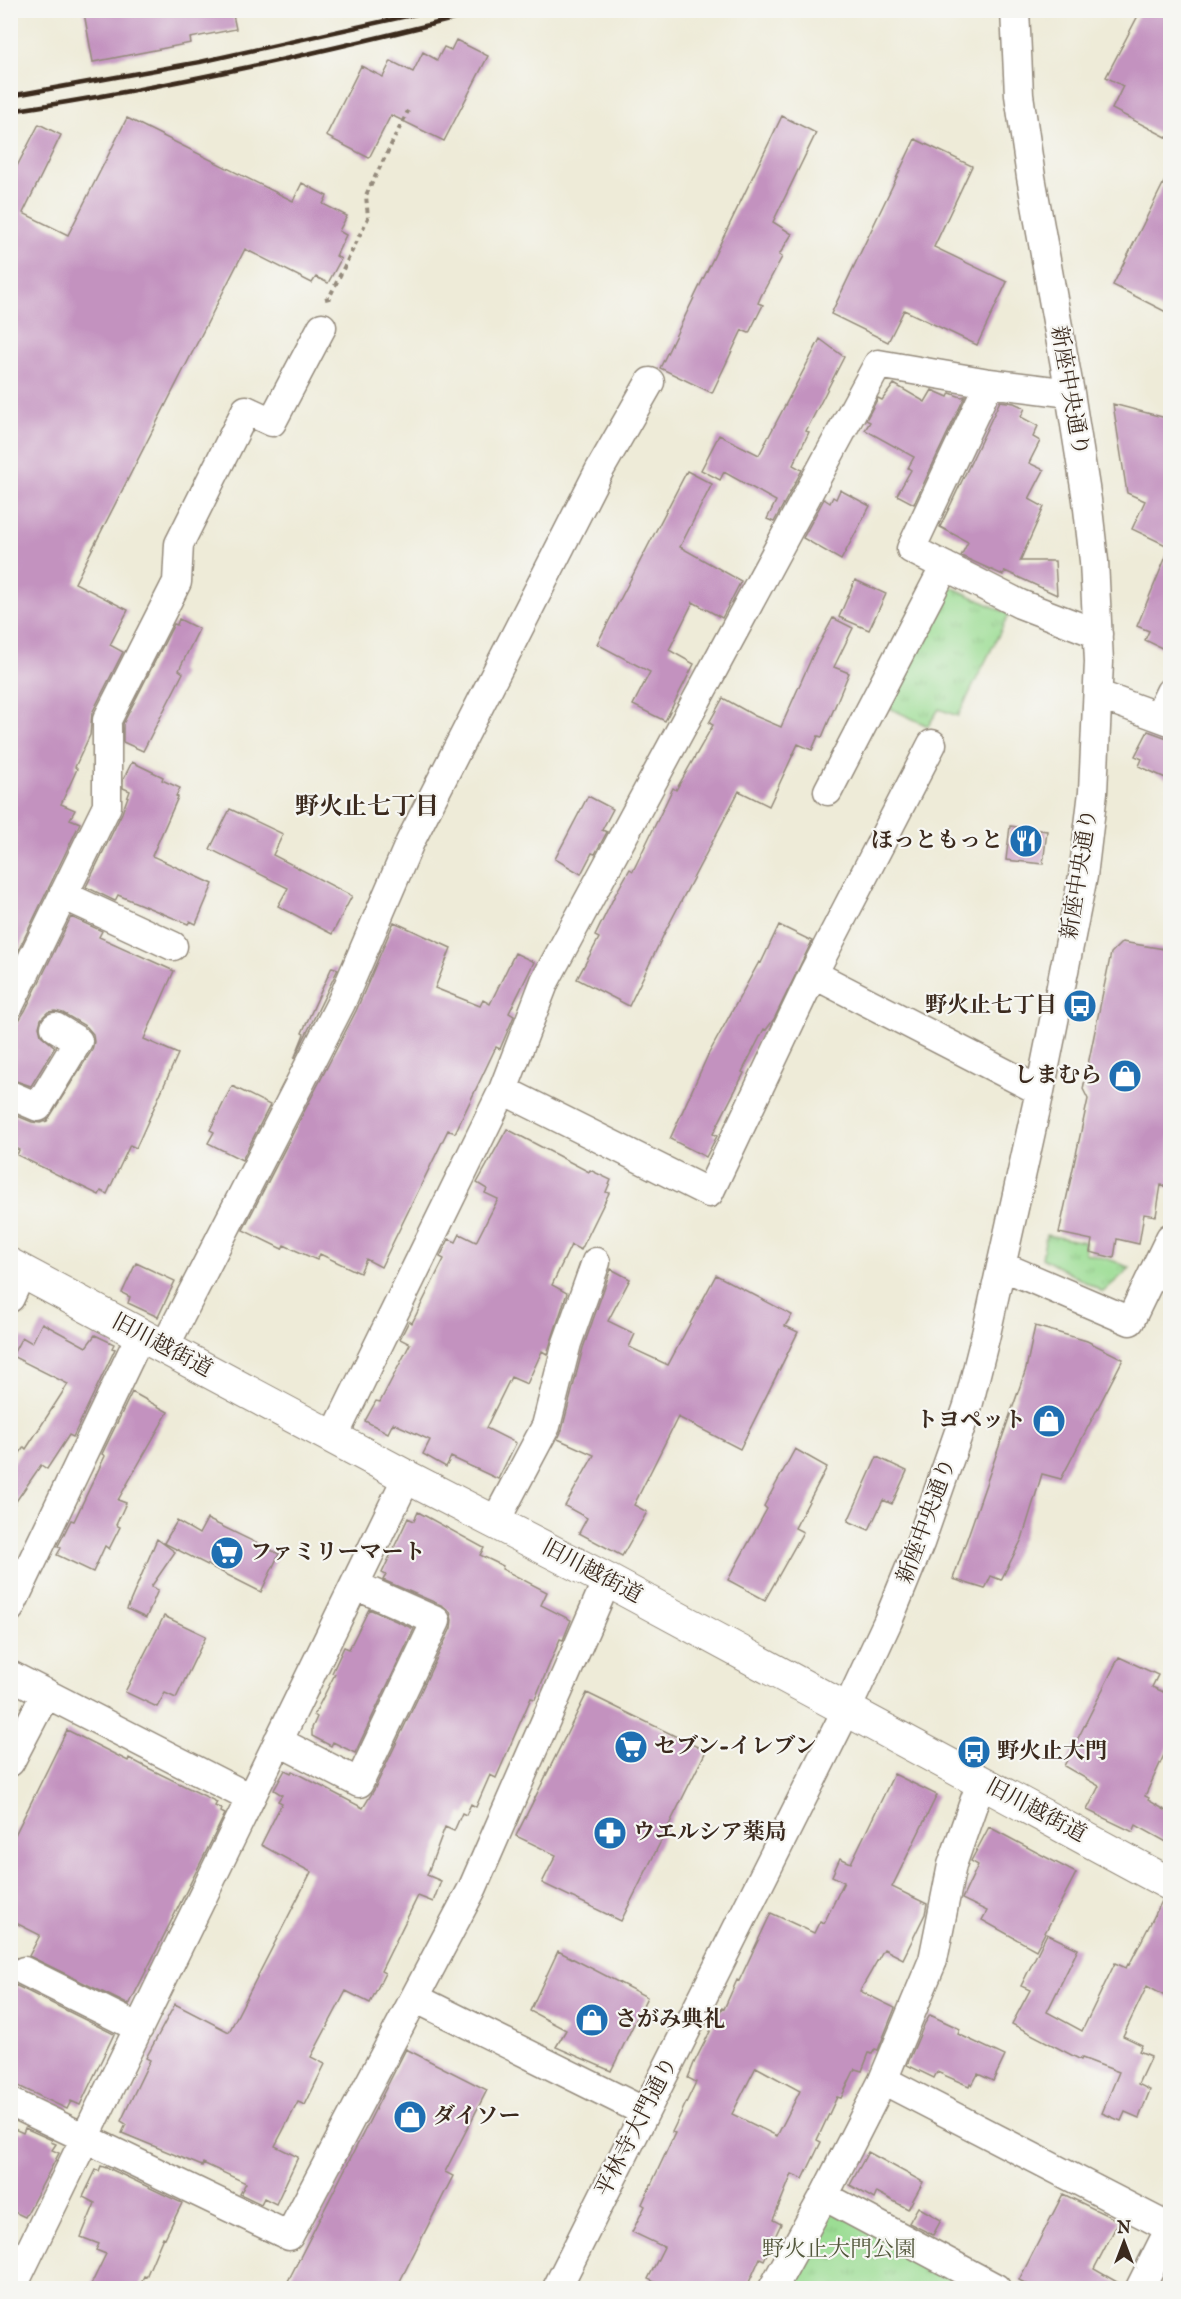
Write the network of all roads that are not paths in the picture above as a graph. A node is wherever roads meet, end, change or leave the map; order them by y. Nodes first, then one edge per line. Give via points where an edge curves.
1 (1015, 10) edge
2 (321, 313) road end
3 (650, 382) dead end
4 (989, 383) junction
5 (1070, 393) junction
6 (945, 566) junction
7 (1098, 634) junction
8 (1099, 695) junction
9 (1167, 709) edge
10 (932, 744) dead end
11 (828, 791) dead end
12 (63, 896) junction
13 (173, 946) dead end
14 (813, 975) junction
15 (10, 1004) edge
16 (55, 1027) dead end
17 (503, 1090) junction
18 (1040, 1091) junction
19 (10, 1095) edge
20 (1170, 1238) edge
21 (596, 1262) dead end
22 (1002, 1266) junction
23 (14, 1278) edge
24 (153, 1341) junction
25 (333, 1438) junction
26 (407, 1477) junction
27 (495, 1522) junction
28 (607, 1580) junction
29 (355, 1585) junction
30 (10, 1608) edge
31 (10, 1675) edge
32 (46, 1693) junction
33 (847, 1709) junction
34 (278, 1741) junction
35 (10, 1762) edge
36 (981, 1782) junction
37 (250, 1798) junction
38 (1170, 1884) edge
39 (24, 1971) dead end
40 (415, 1998) junction
41 (139, 2028) junction
42 (883, 2080) junction
43 (10, 2102) edge
44 (645, 2112) junction
45 (85, 2138) junction
46 (824, 2196) junction
47 (12, 2289) edge
48 (557, 2289) edge
49 (773, 2289) edge
50 (996, 2289) edge
51 (1140, 2289) edge

1 - 5 street, 新座中央通り via 1021,106 1031,177
2 - 12 street via 272,422 246,410 179,544 177,582 107,720 107,806
3 - 24 street via 599,471 410,842 341,1003
4 - 5 street
4 - 6 street via 911,549
4 - 17 street via 878,364 545,981
5 - 7 street, 新座中央通り via 1087,500
6 - 7 street via 1020,604
6 - 11 street
7 - 8 street, 新座中央通り
8 - 9 street
8 - 18 street, 新座中央通り via 1083,876
10 - 14 street
12 - 13 street
12 - 15 street
14 - 17 street via 709,1193
14 - 18 street
16 - 19 street via 78,1041 39,1107
17 - 25 street
18 - 22 street, 新座中央通り
20 - 22 street via 1130,1321
21 - 27 street via 567,1343 546,1426
22 - 33 street, 新座中央通り via 968,1406 945,1474 888,1622
23 - 24 main road, 旧川越街道
24 - 25 main road, 旧川越街道
24 - 30 street
25 - 26 main road, 旧川越街道
26 - 27 main road, 旧川越街道
26 - 29 street
27 - 28 main road, 旧川越街道
28 - 33 main road, 旧川越街道
28 - 40 street via 473,1887
29 - 34 street
29 - 34 street via 436,1622 359,1783
31 - 32 street
32 - 35 street
32 - 37 street
33 - 36 main road, 旧川越街道
33 - 44 street, 平林寺大門通り
34 - 37 street
36 - 38 main road, 旧川越街道
36 - 42 street via 952,1865 933,1960
37 - 41 street
39 - 41 street
40 - 44 street
40 - 45 street via 289,2235
41 - 45 street
42 - 46 street
42 - 51 street via 1170,2228
43 - 45 street
44 - 48 street, 平林寺大門通り
45 - 47 street
46 - 49 street
46 - 50 street

